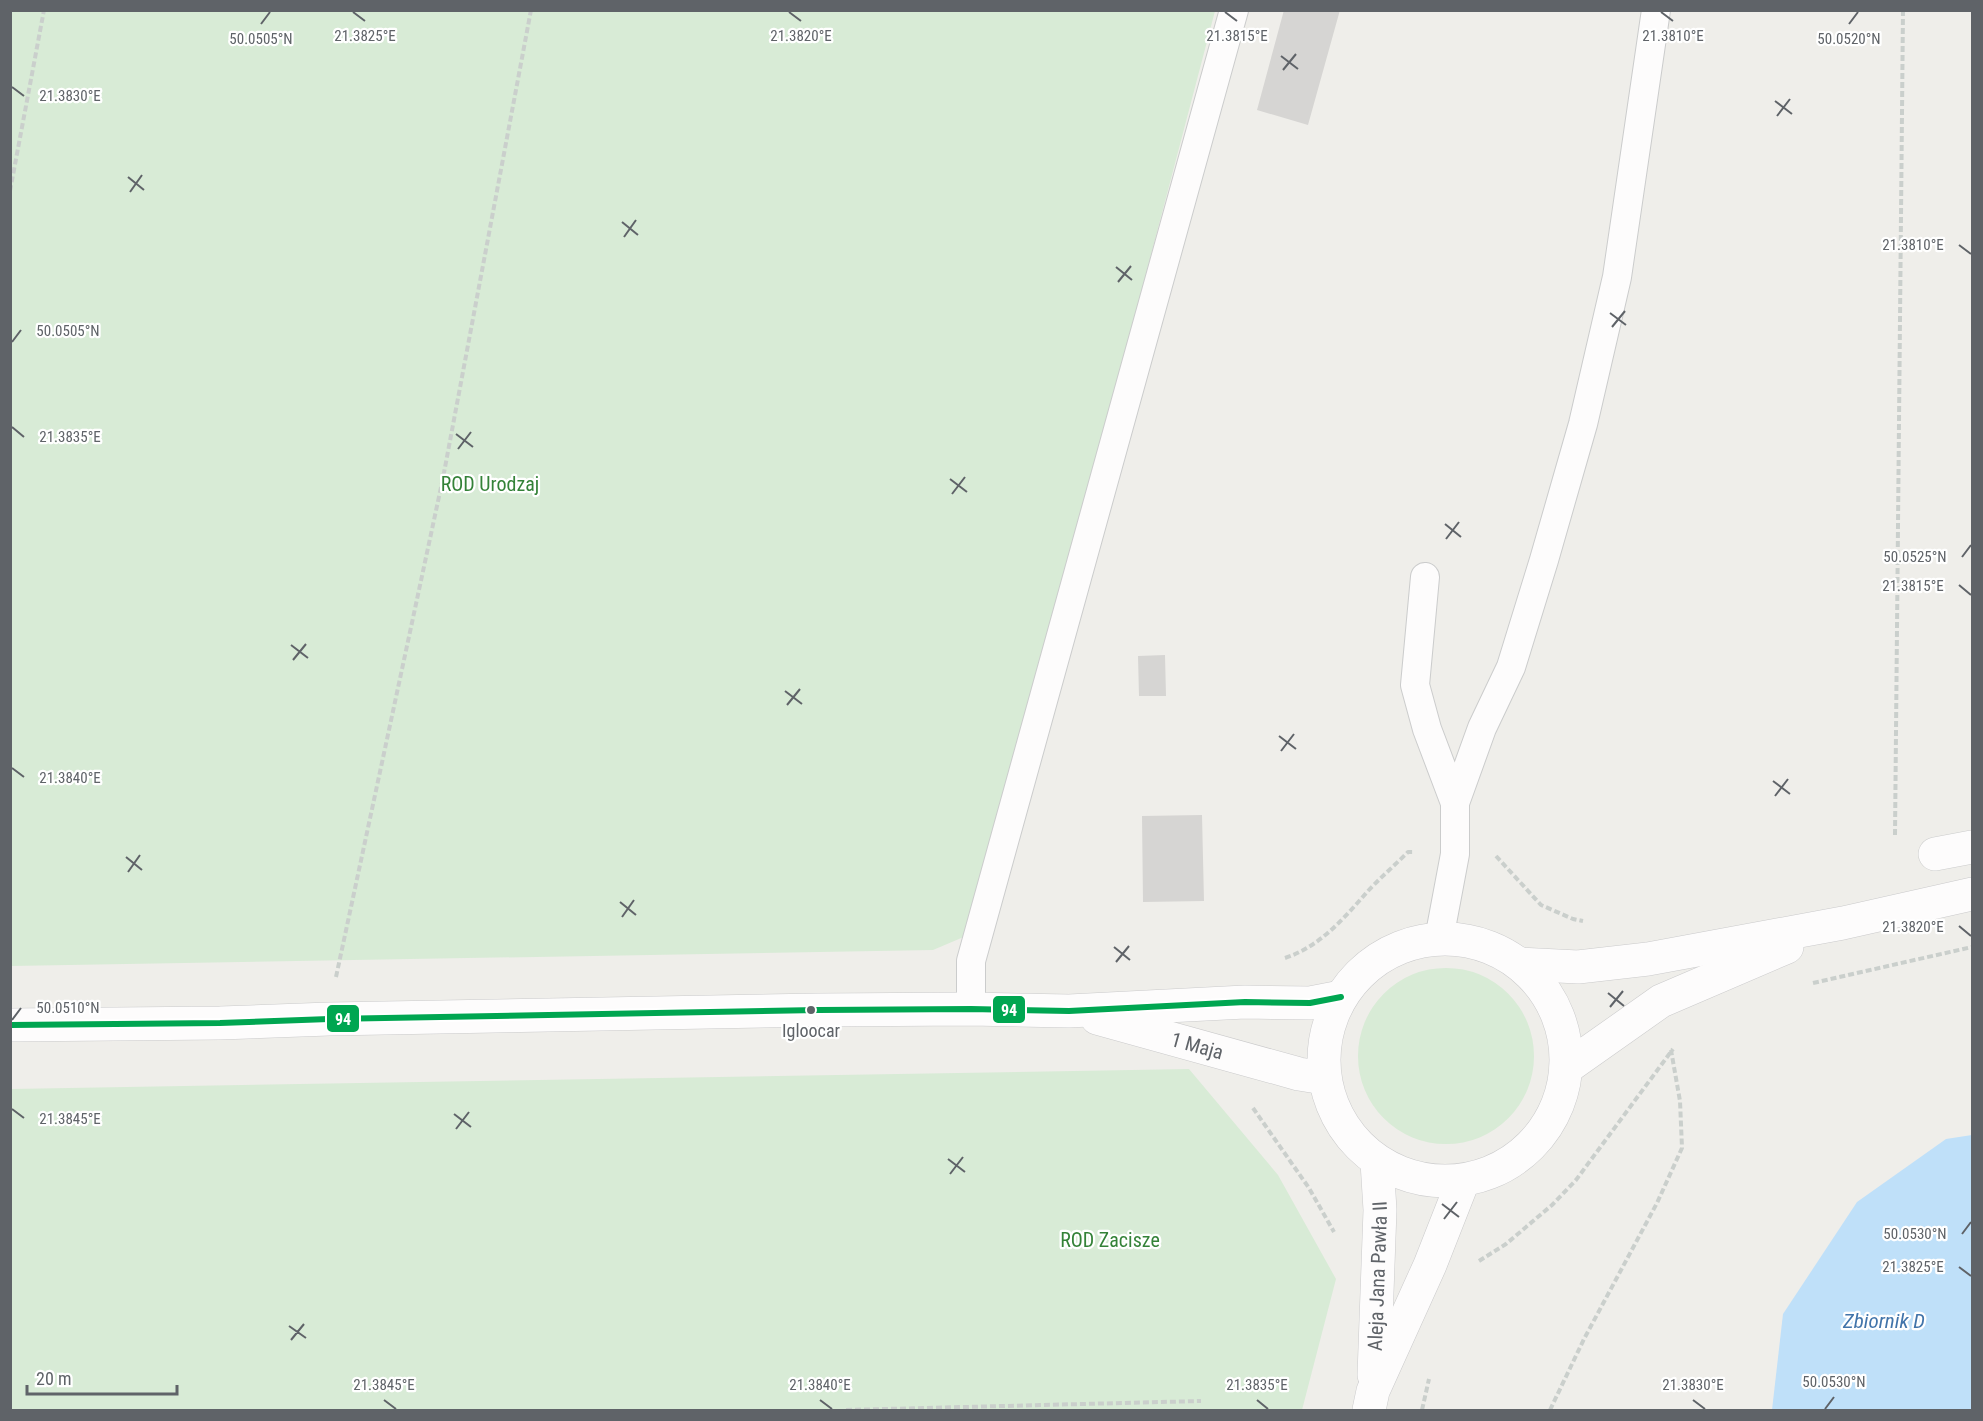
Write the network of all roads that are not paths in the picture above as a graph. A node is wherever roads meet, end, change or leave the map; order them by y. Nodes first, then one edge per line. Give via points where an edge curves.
1 (1234, 10) edge
2 (1656, 10) edge
3 (1425, 577) dead end
4 (1455, 803) junction
5 (1972, 847) edge
6 (1935, 854) dead end
7 (1959, 897) edge
8 (1843, 923) junction
9 (1439, 939) junction
10 (1520, 964) junction
11 (1341, 997) junction
12 (971, 1009) junction
13 (1069, 1011) junction
14 (10, 1025) edge
15 (1566, 1068) junction
16 (1324, 1078) junction
17 (1377, 1162) junction
18 (1463, 1181) junction
19 (1371, 1401) edge

1 - 12 lane via 971,961
2 - 4 lane via 1617,277 1582,424 1511,667 1482,728
3 - 4 lane via 1415,685
4 - 9 lane via 1455,854
5 - 6 street
7 - 8 street
8 - 10 street via 1578,968
8 - 15 street via 1661,1001
9 - 10 street via 1468,941
9 - 11 street via 1410,944 1383,956 1360,974
10 - 15 street via 1537,980 1561,1021
11 - 13 street, 1 Maja via 1310,1003 1245,1002
11 - 16 street via 1326,1036
12 - 13 street, 1 Maja
12 - 14 street, 1 Maja
13 - 16 street, 1 Maja
15 - 18 street via 1557,1108 1535,1143 1502,1168
16 - 17 street via 1334,1111 1352,1140
17 - 18 street via 1419,1180
17 - 19 street, Aleja Jana Pawła II via 1380,1210
18 - 19 street, Aleja Jana Pawła II

